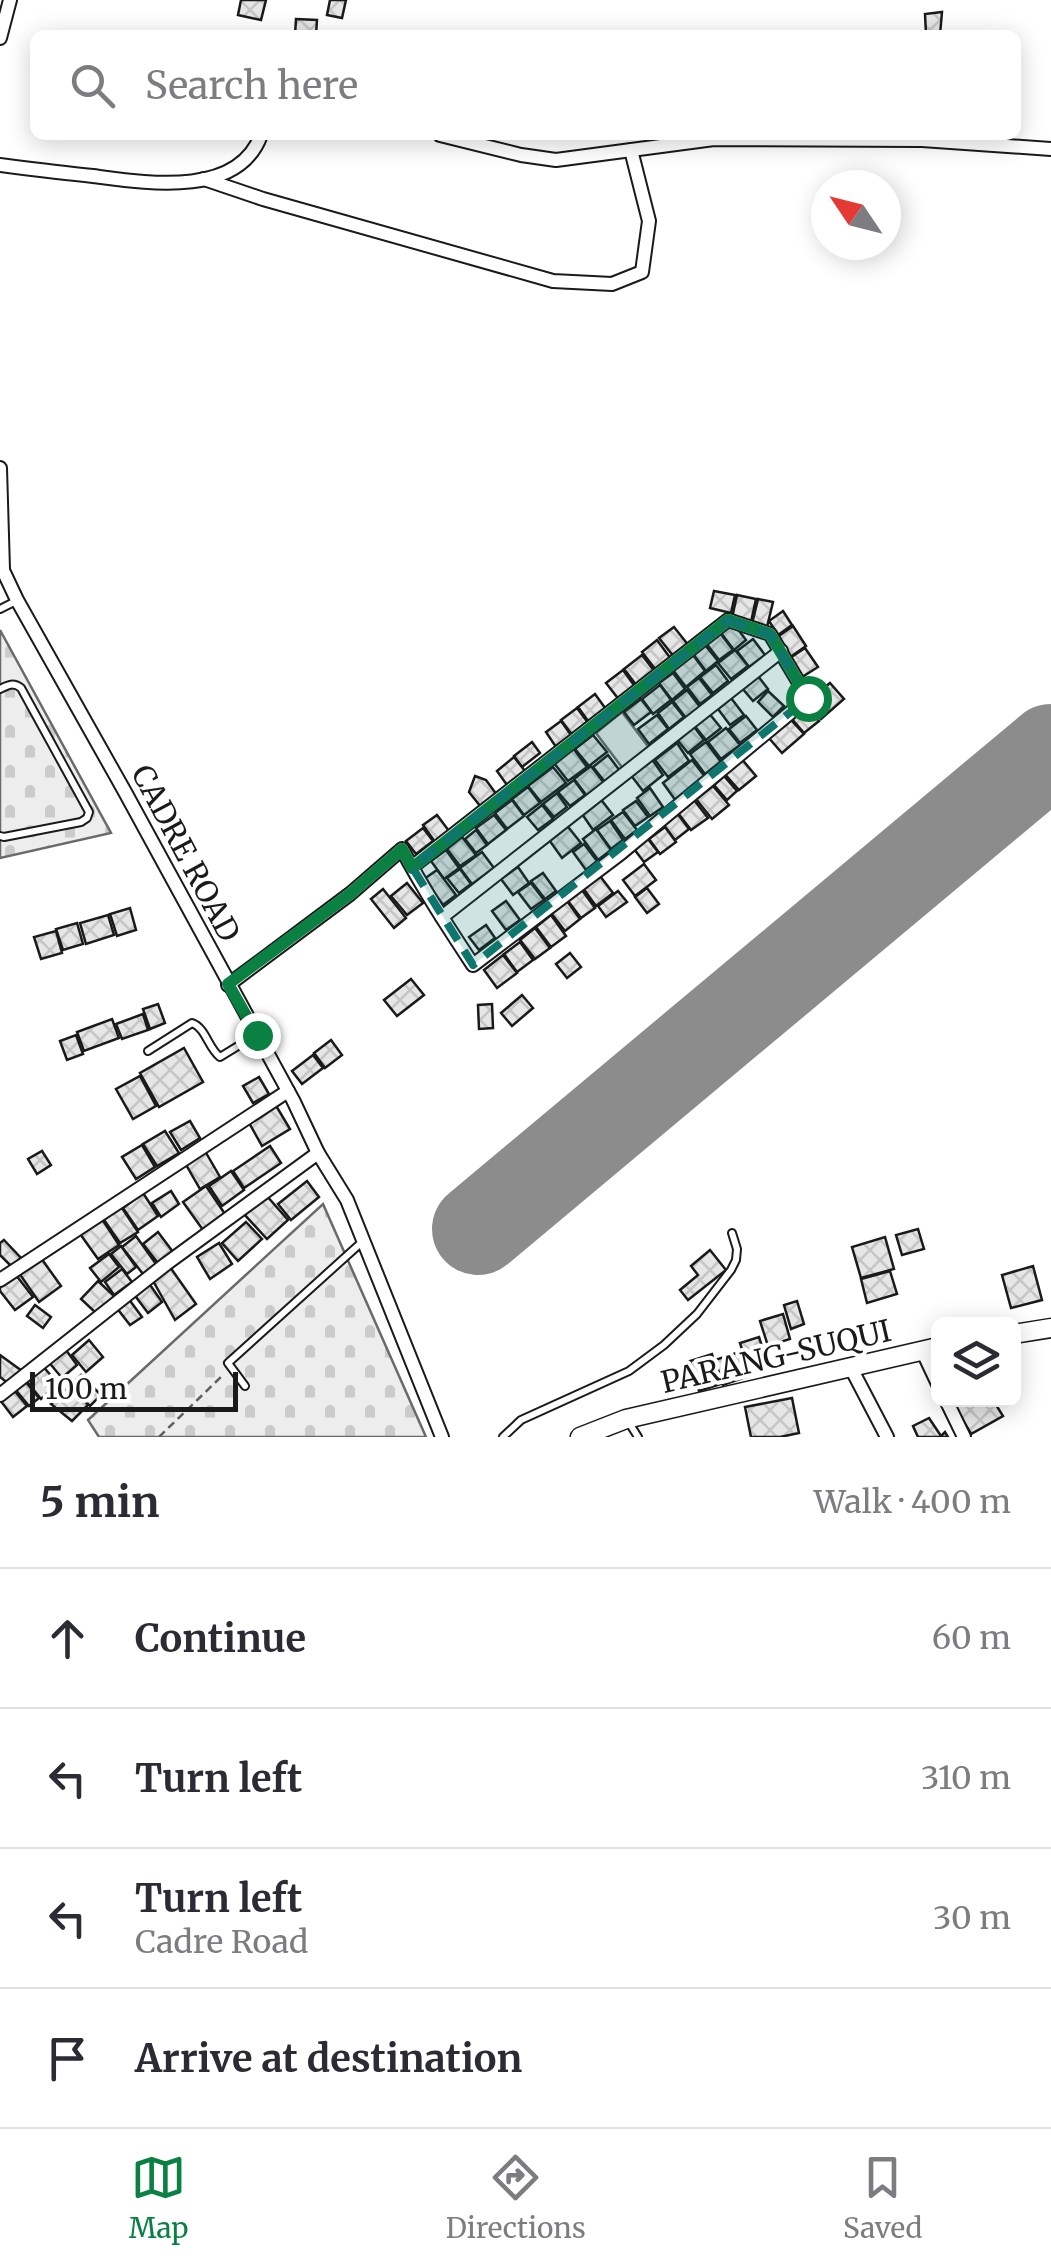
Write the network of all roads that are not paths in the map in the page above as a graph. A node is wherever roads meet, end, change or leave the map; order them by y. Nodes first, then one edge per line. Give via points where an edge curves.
1 (10, 0) edge
2 (0, 38) edge
3 (260, 140) edge
4 (460, 140) edge
5 (706, 140) edge
6 (922, 140) edge
7 (1051, 149) edge
8 (631, 150) junction
9 (0, 165) edge
10 (204, 180) junction
11 (0, 468) edge
12 (2, 566) edge
13 (17, 600) junction
14 (0, 609) edge
15 (781, 651) junction
16 (0, 688) edge
17 (0, 836) edge
18 (412, 868) junction
19 (442, 916) junction
20 (228, 984) junction
21 (257, 1035) junction
22 (148, 1051) dead end
23 (288, 1092) junction
24 (318, 1153) junction
25 (732, 1233) dead end
26 (363, 1241) junction
27 (0, 1280) edge
28 (1051, 1328) edge
29 (1021, 1333) edge
30 (930, 1349) edge
31 (851, 1368) junction
32 (246, 1386) dead end
33 (0, 1395) edge
34 (949, 1407) edge
35 (626, 1419) junction
36 (442, 1437) edge
37 (503, 1437) edge
38 (580, 1437) edge
39 (638, 1437) edge
40 (887, 1437) edge
41 (964, 1437) edge

1 - 2 street
3 - 10 street via 242,165
4 - 8 street via 556,160
5 - 8 street
6 - 7 street
8 - 10 street via 649,221 642,272 612,284 552,280
9 - 10 street via 158,184
11 - 12 street
12 - 13 street, CADRE ROAD
13 - 14 lane
13 - 20 street, CADRE ROAD
15 - 18 street via 770,634 728,620
15 - 19 street
15 - 19 street via 808,698 622,854 473,965
16 - 17 lane via 21,688 88,812 81,822
18 - 19 street
18 - 20 street via 402,849
20 - 21 street, CADRE ROAD
21 - 22 lane via 220,1057 192,1024
21 - 23 street, CADRE ROAD
23 - 24 street, CADRE ROAD
23 - 27 street
24 - 26 street, CADRE ROAD
24 - 33 street
25 - 37 lane via 738,1250 731,1270 664,1345 629,1371 521,1420
26 - 32 lane via 228,1363
26 - 36 street, CADRE ROAD
28 - 29 main road
30 - 31 main road, PARANG-SUQUI
31 - 35 main road, PARANG-SUQUI
31 - 40 street
34 - 41 street
35 - 38 main road, PARANG-SUQUI
35 - 39 lane

